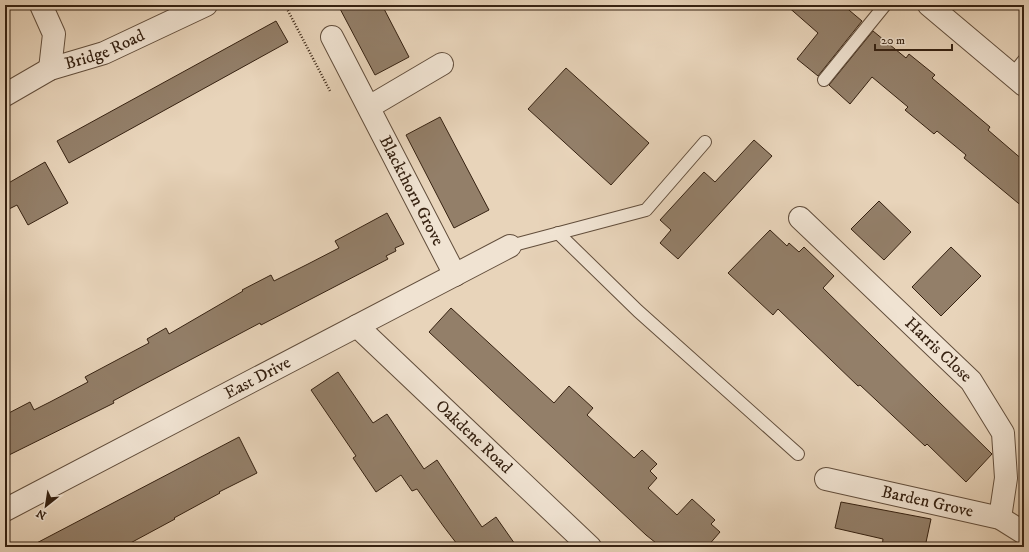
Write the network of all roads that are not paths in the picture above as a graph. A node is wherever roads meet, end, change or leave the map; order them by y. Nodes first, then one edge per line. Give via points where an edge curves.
1 (41, 5) edge
2 (206, 5) edge
3 (885, 5) edge
4 (929, 5) edge
5 (332, 37) dead end
6 (442, 64) dead end
7 (50, 69) junction
8 (1020, 73) edge
9 (824, 80) dead end
10 (5, 95) edge
11 (369, 107) junction
12 (706, 142) dead end
13 (800, 218) dead end
14 (558, 233) junction
15 (510, 246) joint
16 (455, 275) junction
17 (357, 326) junction
18 (798, 454) dead end
19 (826, 479) dead end
20 (5, 510) edge
21 (1000, 518) junction
22 (1024, 533) edge
23 (590, 547) edge

1 - 7 street via 54,34
2 - 7 street, Bridge Road via 104,53
3 - 9 lane
4 - 8 street
5 - 11 street, Blackthorn Grove
6 - 11 street
7 - 10 street, Bridge Road
11 - 16 street, Blackthorn Grove
12 - 14 lane via 646,210
13 - 21 street, Harris Close via 971,382 1003,433 1006,478
14 - 15 lane
14 - 18 lane via 638,311
15 - 16 street, East Drive
16 - 17 street, East Drive
17 - 20 street, East Drive
17 - 23 street, Oakdene Road
19 - 21 street, Barden Grove
21 - 22 street, Barden Grove

